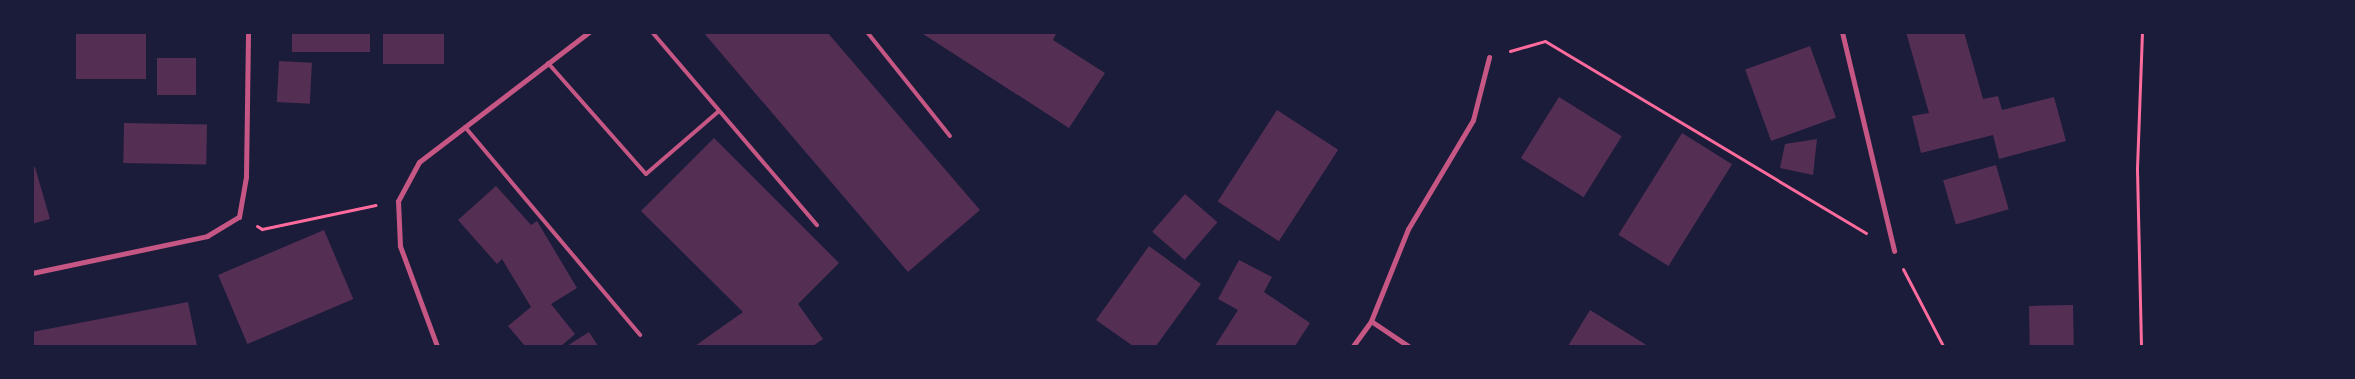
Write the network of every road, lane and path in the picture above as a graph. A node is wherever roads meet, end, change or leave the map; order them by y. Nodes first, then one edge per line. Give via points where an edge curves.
1 (248, 32) edge
2 (589, 32) edge
3 (652, 32) edge
4 (867, 32) edge
5 (1842, 32) edge
6 (2142, 32) edge
7 (1489, 57) joint
8 (548, 63) junction
9 (720, 111) junction
10 (465, 127) junction
11 (950, 136) dead end
12 (398, 201) junction
13 (239, 218) junction
14 (817, 225) dead end
15 (1894, 251) junction
16 (32, 272) edge
17 (1370, 321) junction
18 (640, 335) dead end
19 (437, 346) edge
20 (1353, 346) edge
21 (1408, 346) edge
22 (1944, 346) edge
23 (2142, 346) edge

1 - 13 street via 246,177
2 - 8 street
3 - 9 lane
4 - 11 lane
5 - 15 street
6 - 23 path via 2137,168
7 - 15 path via 1545,41
7 - 17 street via 1473,120 1408,229
8 - 9 lane via 646,174
8 - 10 street
9 - 14 lane
10 - 12 street via 419,162
10 - 18 lane
12 - 13 path via 262,229
12 - 19 street via 400,246
13 - 16 street via 207,236
15 - 22 path
17 - 20 street
17 - 21 street

